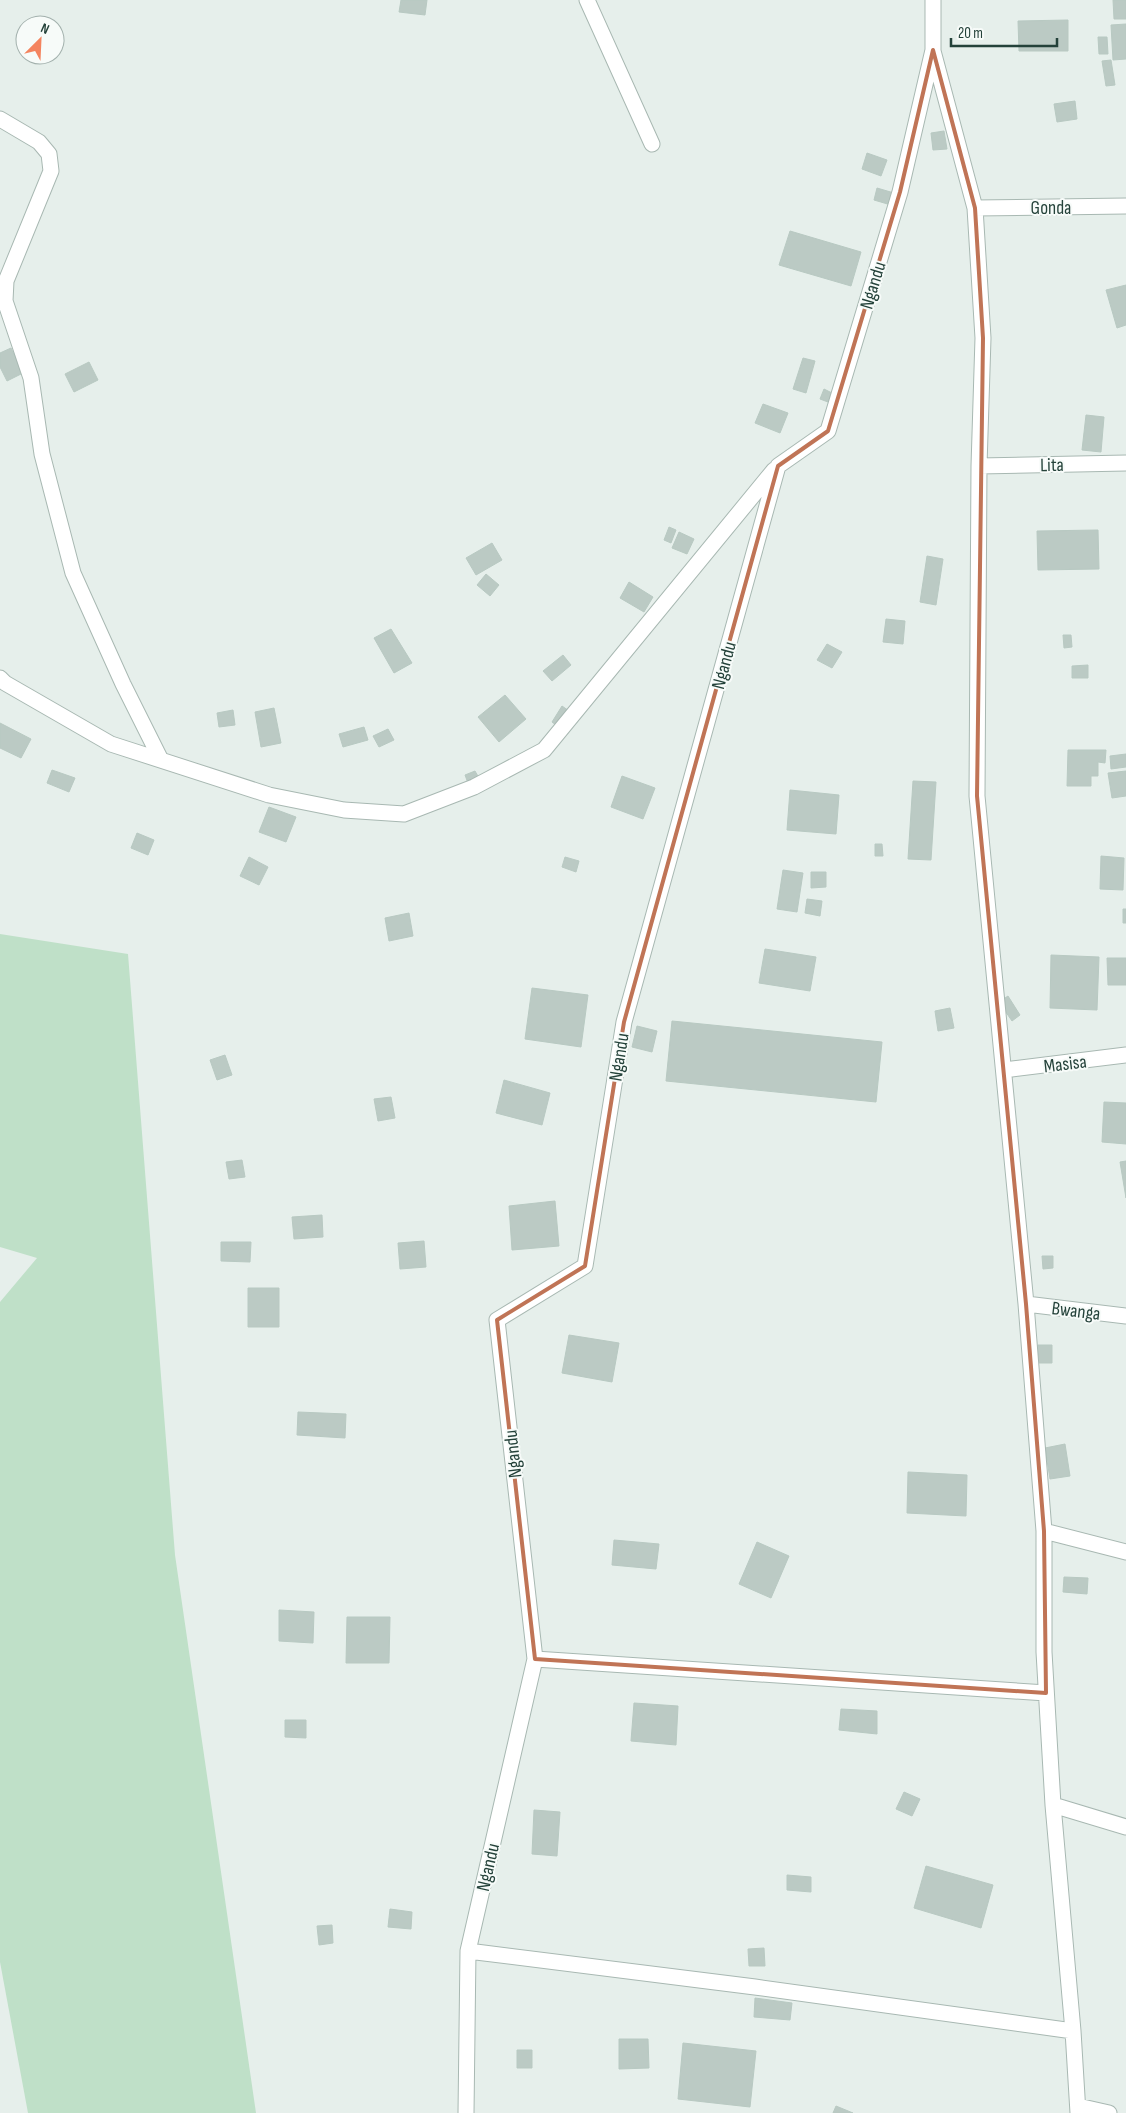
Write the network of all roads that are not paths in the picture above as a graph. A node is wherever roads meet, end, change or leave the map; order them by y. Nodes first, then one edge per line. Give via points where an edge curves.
1 (587, 0) edge
2 (933, 0) edge
3 (933, 50) junction
4 (0, 119) edge
5 (652, 144) dead end
6 (1126, 206) edge
7 (976, 208) junction
8 (1126, 463) edge
9 (778, 466) junction
10 (979, 466) junction
11 (0, 678) edge
12 (161, 760) junction
13 (1126, 1055) edge
14 (1004, 1070) junction
15 (1026, 1304) junction
16 (1126, 1316) edge
17 (1044, 1531) junction
18 (1126, 1552) edge
19 (535, 1659) junction
20 (1046, 1693) junction
21 (1052, 1805) junction
22 (1126, 1827) edge
23 (468, 1951) junction
24 (1073, 2031) junction
25 (1078, 2110) edge
26 (466, 2113) edge
27 (1109, 2113) edge

1 - 5 street
2 - 3 street, Ngandu
3 - 7 street
3 - 9 street, Ngandu via 900,192 828,431
4 - 12 street via 39,142 48,154 51,171 6,281 5,301 32,378 42,454 73,573
6 - 7 street, Gonda
7 - 10 street via 983,338
8 - 10 street, Lita
9 - 12 street via 544,750 474,786 404,814 344,810 269,795
9 - 19 street, Ngandu via 624,1022 585,1266 497,1320
10 - 14 street via 977,796
11 - 12 street via 111,744
13 - 14 street, Masisa
14 - 15 street
15 - 16 street, Bwanga
15 - 17 street
17 - 18 street
17 - 20 street
19 - 20 street
19 - 23 street, Ngandu
20 - 21 street
21 - 22 street
21 - 24 street
23 - 24 street
23 - 26 street, Ngandu
24 - 25 street
25 - 27 street

